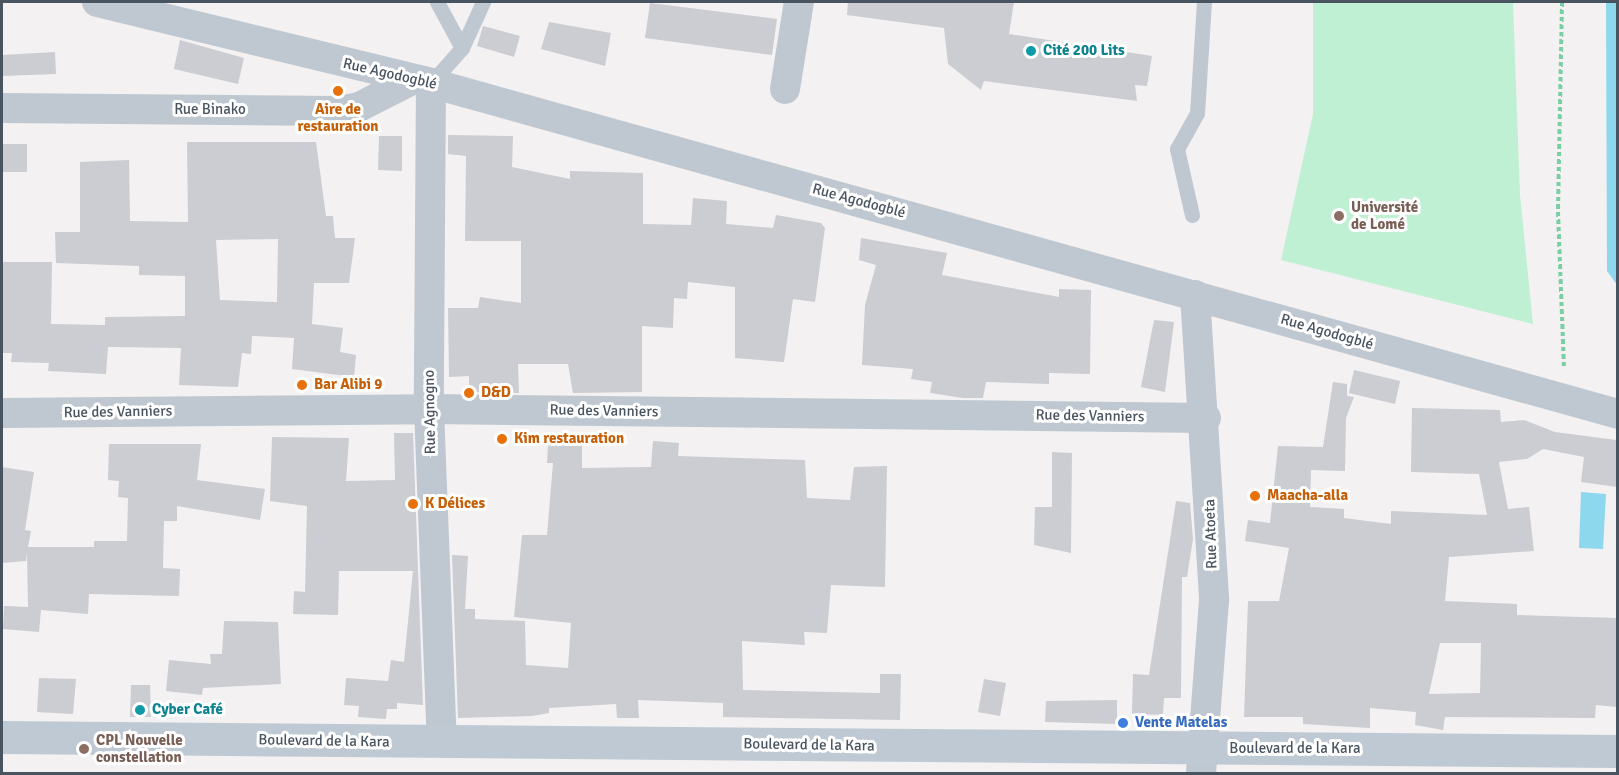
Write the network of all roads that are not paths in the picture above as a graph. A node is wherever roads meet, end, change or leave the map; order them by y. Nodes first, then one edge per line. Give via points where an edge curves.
1 (97, 2) edge
2 (437, 2) edge
3 (483, 2) edge
4 (799, 2) edge
5 (1204, 2) edge
6 (462, 48) junction
7 (421, 82) junction
8 (785, 89) dead end
9 (2, 108) edge
10 (1192, 216) dead end
11 (1196, 295) junction
12 (429, 409) junction
13 (2, 413) edge
14 (1617, 414) edge
15 (1206, 418) junction
16 (442, 733) junction
17 (2, 737) edge
18 (1204, 745) edge
19 (1617, 751) edge

1 - 7 street, Rue Agodogblé
2 - 6 lane
3 - 6 lane
4 - 8 street
5 - 10 lane via 1197,112 1177,149 1180,184
6 - 7 lane
7 - 9 street, Rue Binako via 359,107 337,111
7 - 11 street, Rue Agodogblé
7 - 12 street, Rue Agnogno
11 - 14 street, Rue Agodogblé
11 - 15 street, Rue Atoeta
12 - 13 street, Rue des Vanniers
12 - 15 street, Rue des Vanniers
12 - 16 street, Rue Agnogno
15 - 18 street, Rue Atoeta via 1214,600
16 - 17 main road, Boulevard de la Kara
16 - 18 main road, Boulevard de la Kara
18 - 19 main road, Boulevard de la Kara

